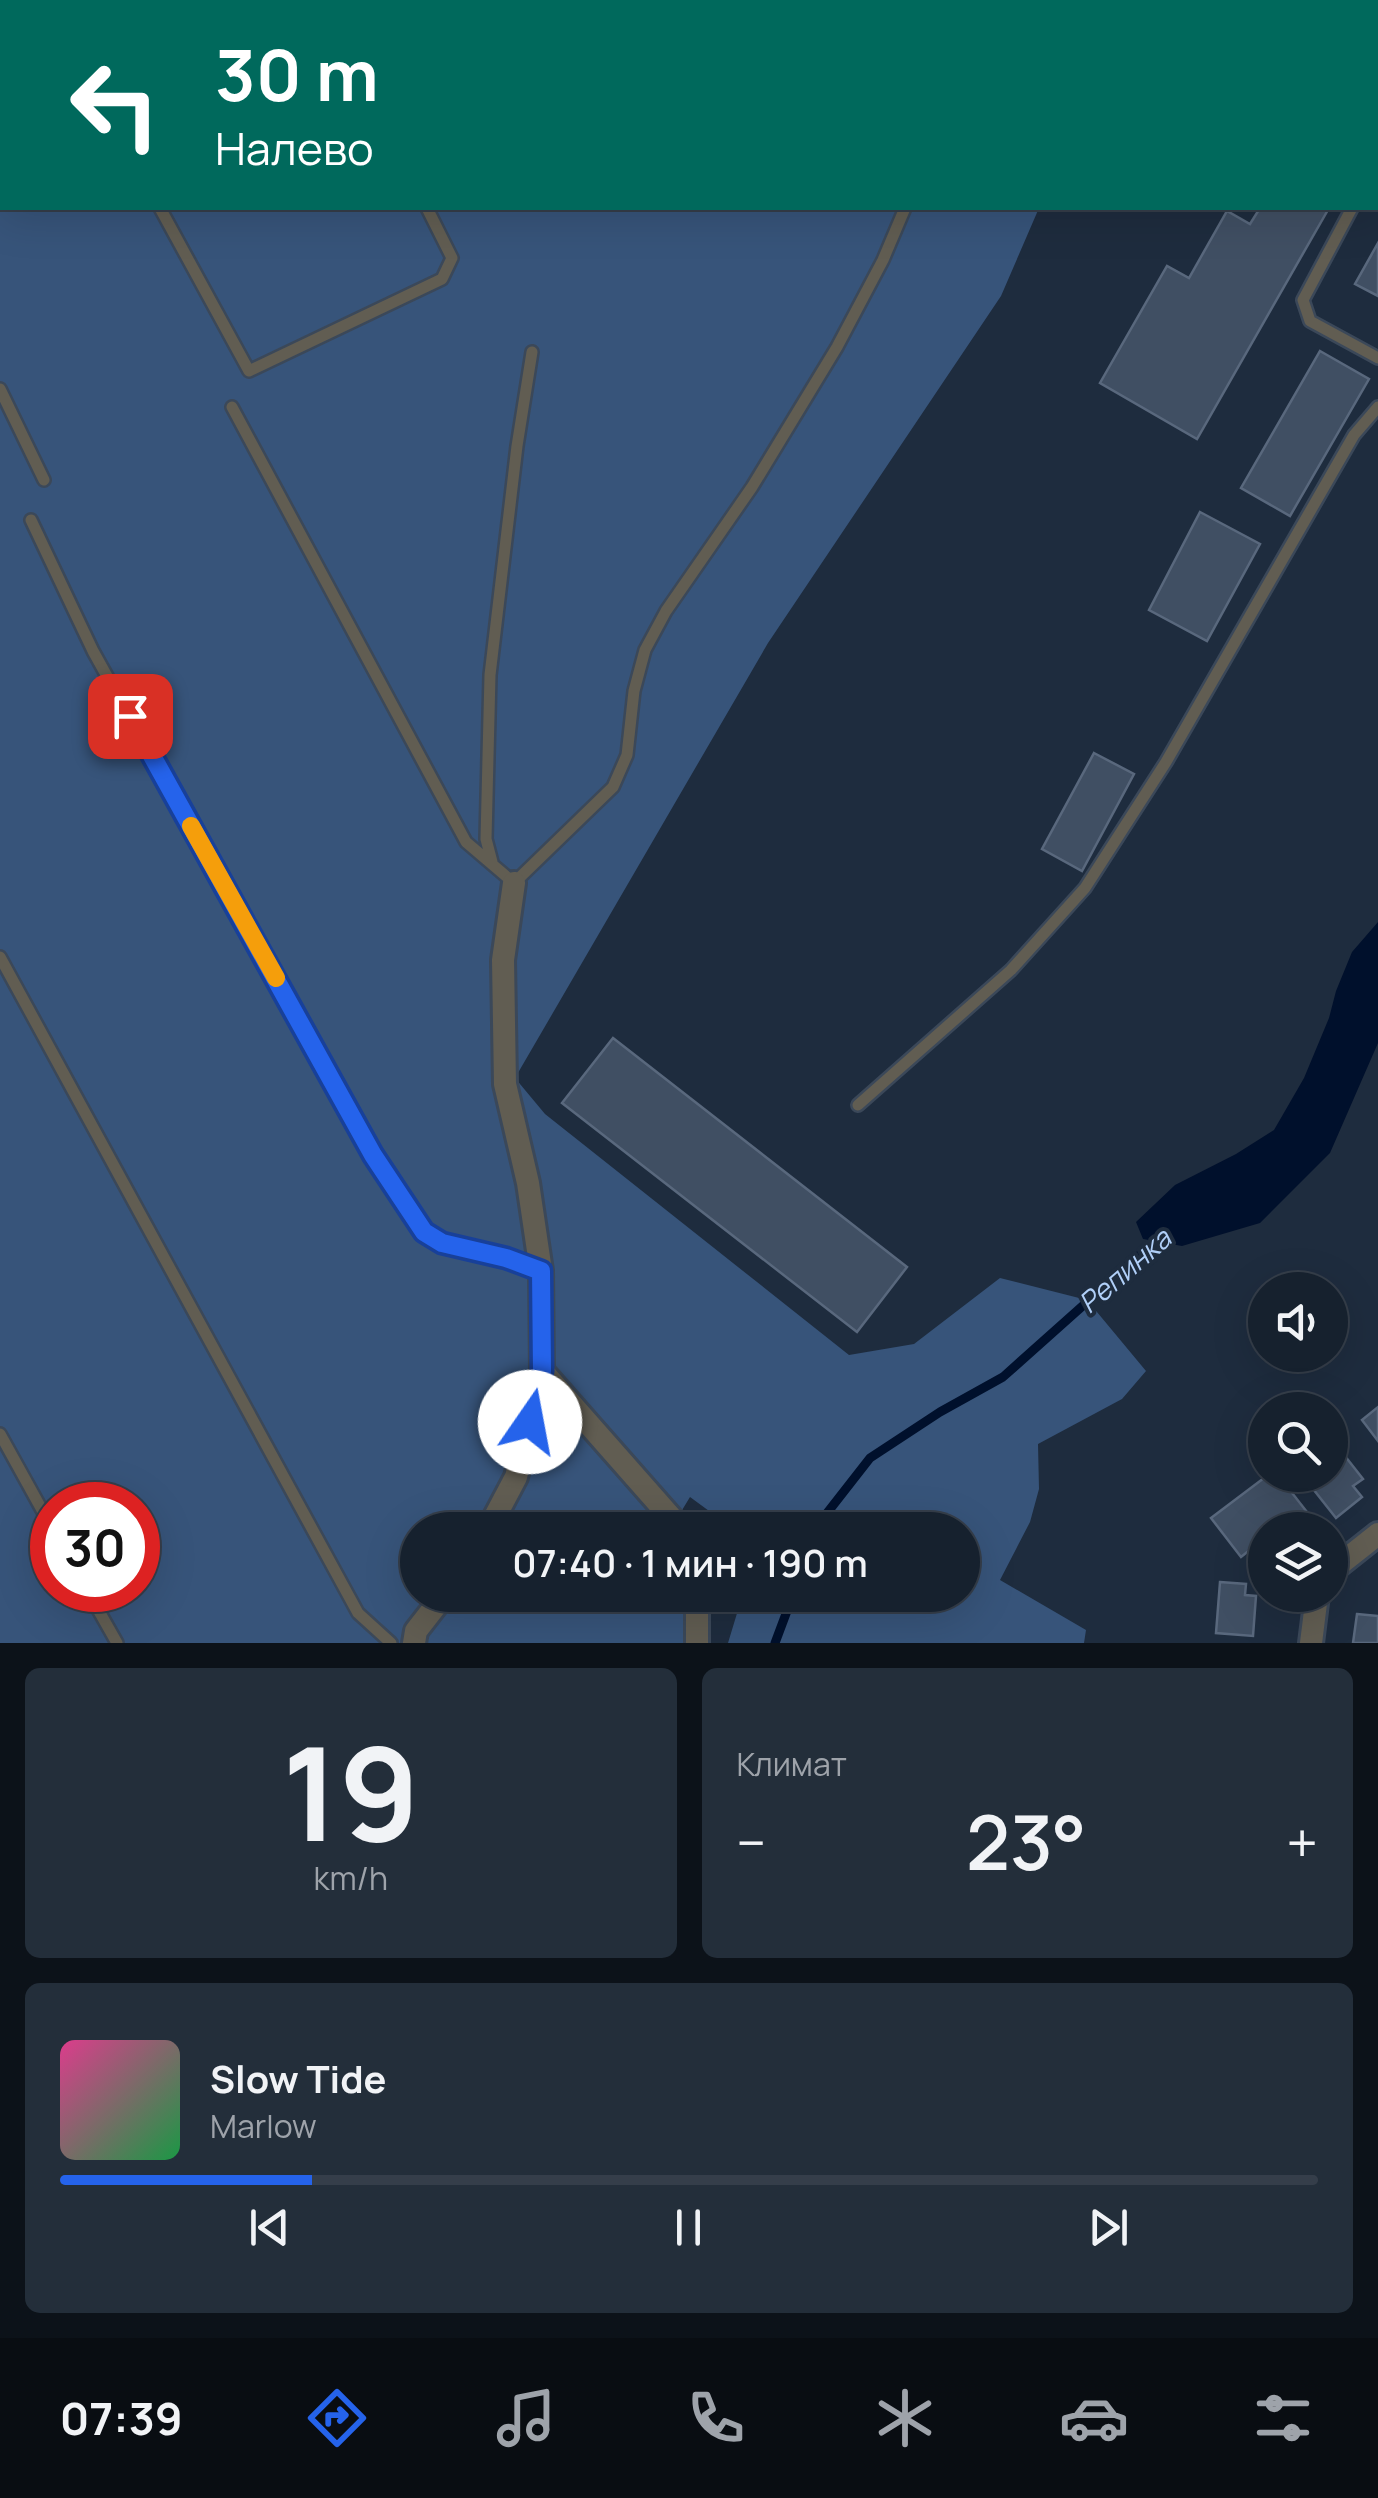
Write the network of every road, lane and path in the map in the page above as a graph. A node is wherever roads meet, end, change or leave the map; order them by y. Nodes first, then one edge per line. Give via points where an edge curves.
1 (161, 210) edge
2 (428, 210) edge
3 (903, 210) edge
4 (1351, 210) edge
5 (532, 352) dead end
6 (1378, 358) edge
7 (0, 389) edge
8 (1378, 406) edge
9 (232, 407) dead end
10 (44, 480) dead end
11 (31, 520) dead end
12 (492, 862) junction
13 (514, 883) junction
14 (0, 957) edge
15 (858, 1105) dead end
16 (541, 1271) junction
17 (542, 1371) junction
18 (0, 1434) edge
19 (30, 1488) edge
20 (498, 1512) edge
21 (666, 1512) edge
22 (1378, 1534) edge
23 (1348, 1558) edge
24 (99, 1612) edge
25 (431, 1612) edge
26 (697, 1612) edge
27 (1315, 1612) edge
28 (117, 1643) edge
29 (391, 1643) edge
30 (414, 1643) edge
31 (697, 1643) edge
32 (1311, 1643) edge

1 - 2 lane via 249,371 442,279 452,258
3 - 13 lane via 837,348 644,650 627,755 612,787
4 - 6 lane via 1303,300 1310,322
5 - 12 lane via 490,675 486,839
7 - 10 lane
8 - 15 lane via 1354,435 1166,762 1085,888 1011,970
9 - 12 lane via 466,842
11 - 16 lane via 93,651 373,1155 424,1232
12 - 13 lane
13 - 16 street via 503,960 505,1084
14 - 29 lane via 358,1612
16 - 17 street
17 - 20 street via 516,1477
17 - 21 street
18 - 19 lane
22 - 23 street
24 - 28 lane
25 - 30 street
26 - 31 street
27 - 32 street

